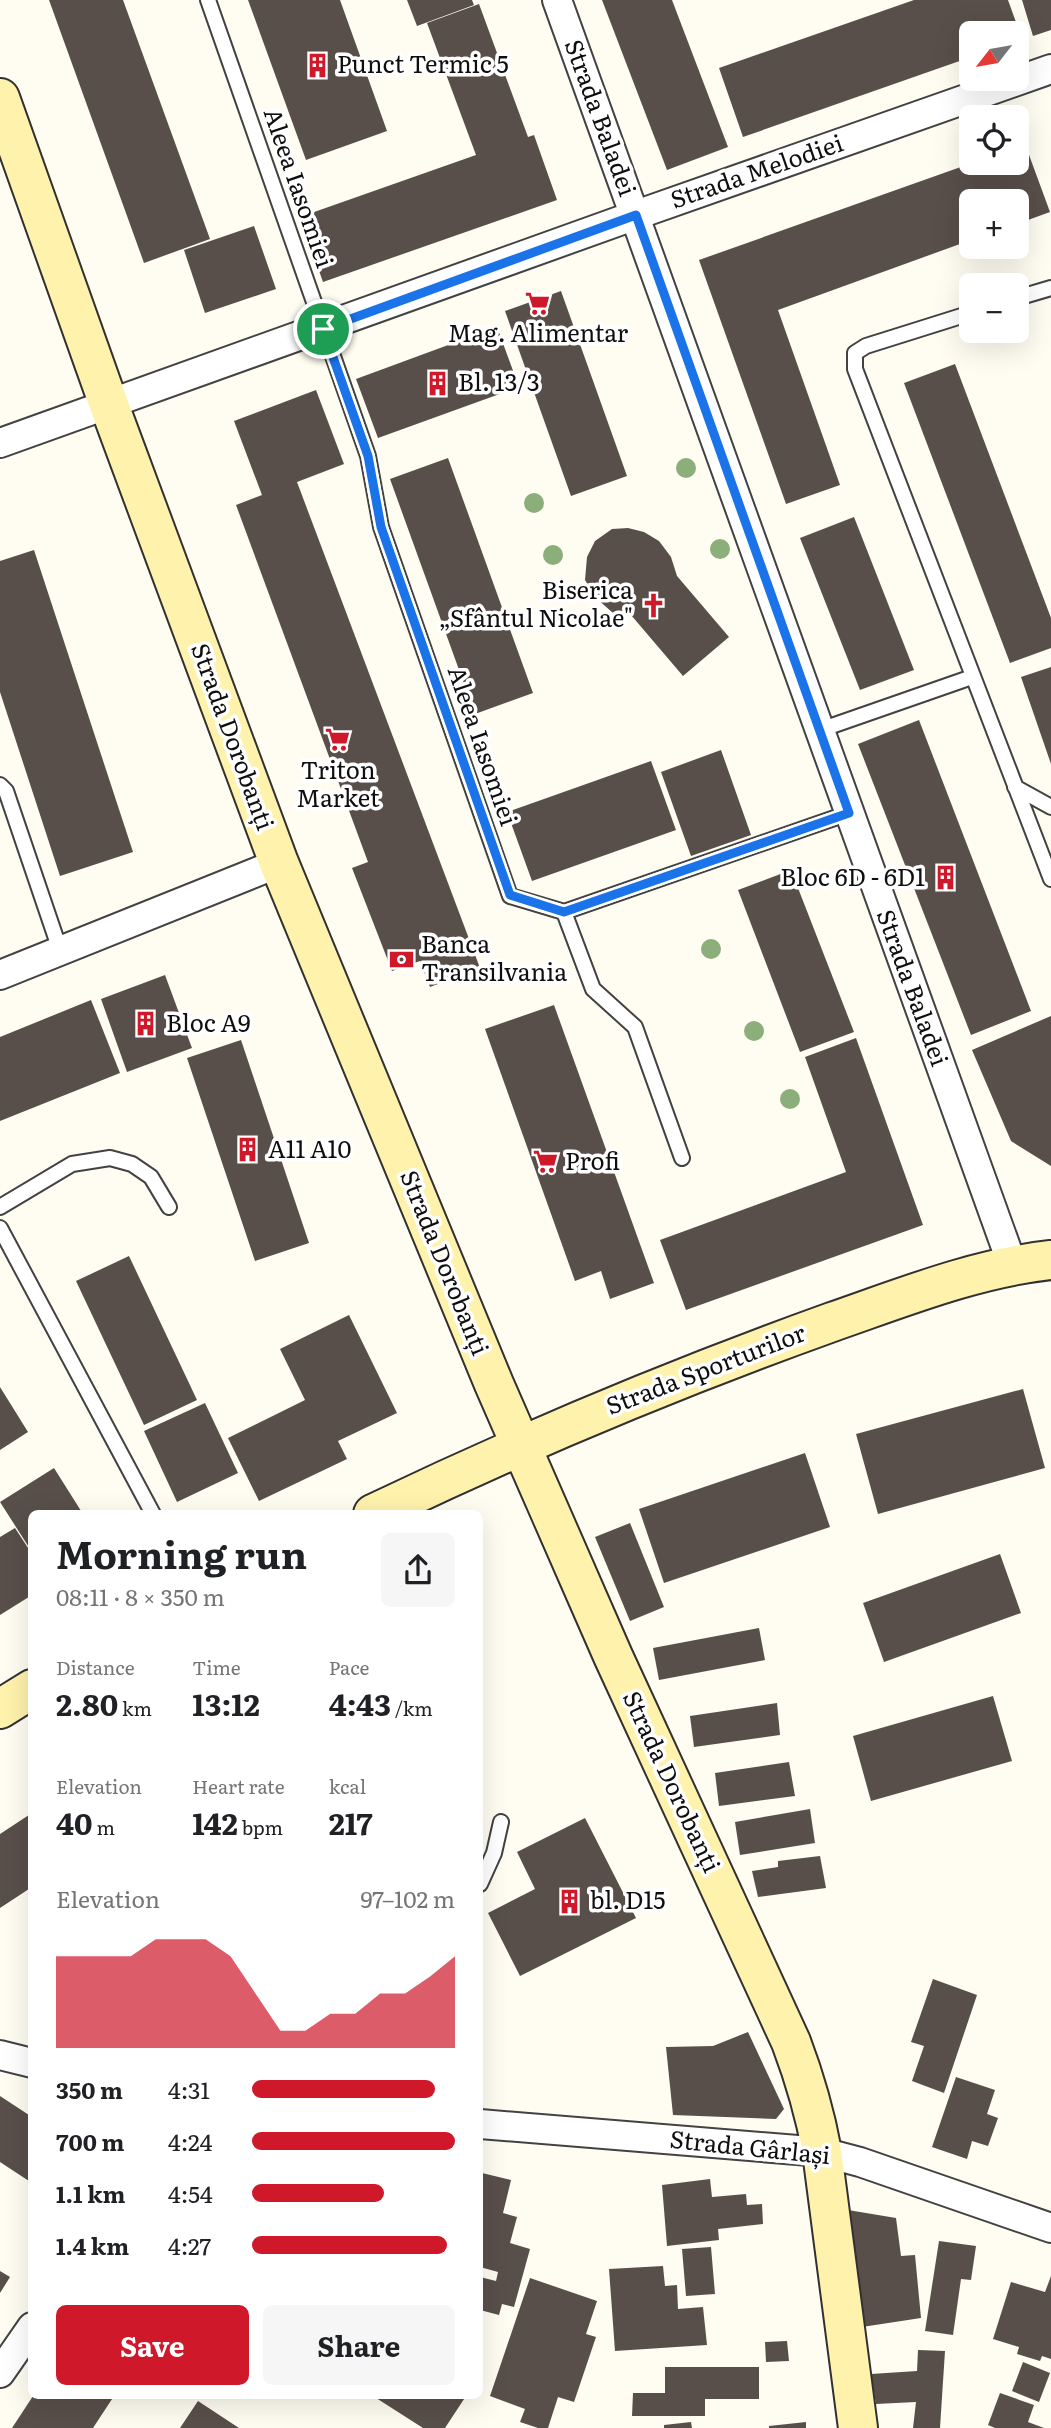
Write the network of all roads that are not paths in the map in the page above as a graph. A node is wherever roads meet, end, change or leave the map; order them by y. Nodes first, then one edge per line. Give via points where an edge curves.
1 (208, 0) edge
2 (557, 0) edge
3 (1051, 69) edge
4 (0, 99) edge
5 (636, 215) junction
6 (1051, 288) edge
7 (1029, 294) edge
8 (959, 317) edge
9 (323, 329) junction
10 (108, 405) junction
11 (0, 443) edge
12 (972, 677) junction
13 (820, 730) junction
14 (0, 785) edge
15 (1015, 788) junction
16 (1051, 807) edge
17 (849, 813) junction
18 (279, 863) junction
19 (1051, 879) edge
20 (564, 912) junction
21 (60, 950) junction
22 (0, 975) edge
23 (682, 1158) dead end
24 (0, 1207) edge
25 (169, 1207) dead end
26 (0, 1228) edge
27 (1051, 1260) edge
28 (1012, 1264) junction
29 (520, 1445) junction
30 (151, 1510) edge
31 (382, 1510) edge
32 (28, 1692) edge
33 (0, 1709) edge
34 (501, 1822) dead end
35 (483, 1877) edge
36 (0, 2055) edge
37 (28, 2062) edge
38 (483, 2124) edge
39 (822, 2152) junction
40 (1051, 2228) edge
41 (28, 2333) edge
42 (0, 2373) edge
43 (858, 2428) edge

1 - 9 lane, Aleea Iasomiei
2 - 5 street, Strada Baladei
3 - 5 street, Strada Melodiei
4 - 10 main road, Strada Dorobanți
5 - 9 street, Strada Melodiei
5 - 13 street, Strada Baladei
6 - 7 lane
8 - 12 lane via 866,346 855,353 855,369
9 - 10 street, Strada Melodiei
9 - 20 lane, Aleea Iasomiei via 368,456 381,527 510,895
10 - 11 street, Strada Melodiei
10 - 18 main road, Strada Dorobanți
12 - 13 lane
12 - 15 lane
13 - 17 street, Strada Baladei
14 - 21 lane via 6,791
15 - 16 lane
15 - 19 lane
17 - 20 lane
17 - 28 street, Strada Baladei
18 - 21 street
18 - 29 main road, Strada Dorobanți
20 - 23 lane via 593,989 635,1027
21 - 22 street
24 - 25 lane via 72,1164 110,1158 132,1164 151,1177
26 - 30 lane
27 - 28 main road, Strada Sporturilor
28 - 29 main road, Strada Sporturilor via 764,1346
29 - 31 main road, Strada Sporturilor
29 - 39 main road, Strada Dorobanți via 792,2042
32 - 33 main road
34 - 35 lane
36 - 37 street
38 - 39 street, Strada Gârlași
39 - 40 street, Strada Gârlași
39 - 43 main road, Strada Dorobanți
41 - 42 street

